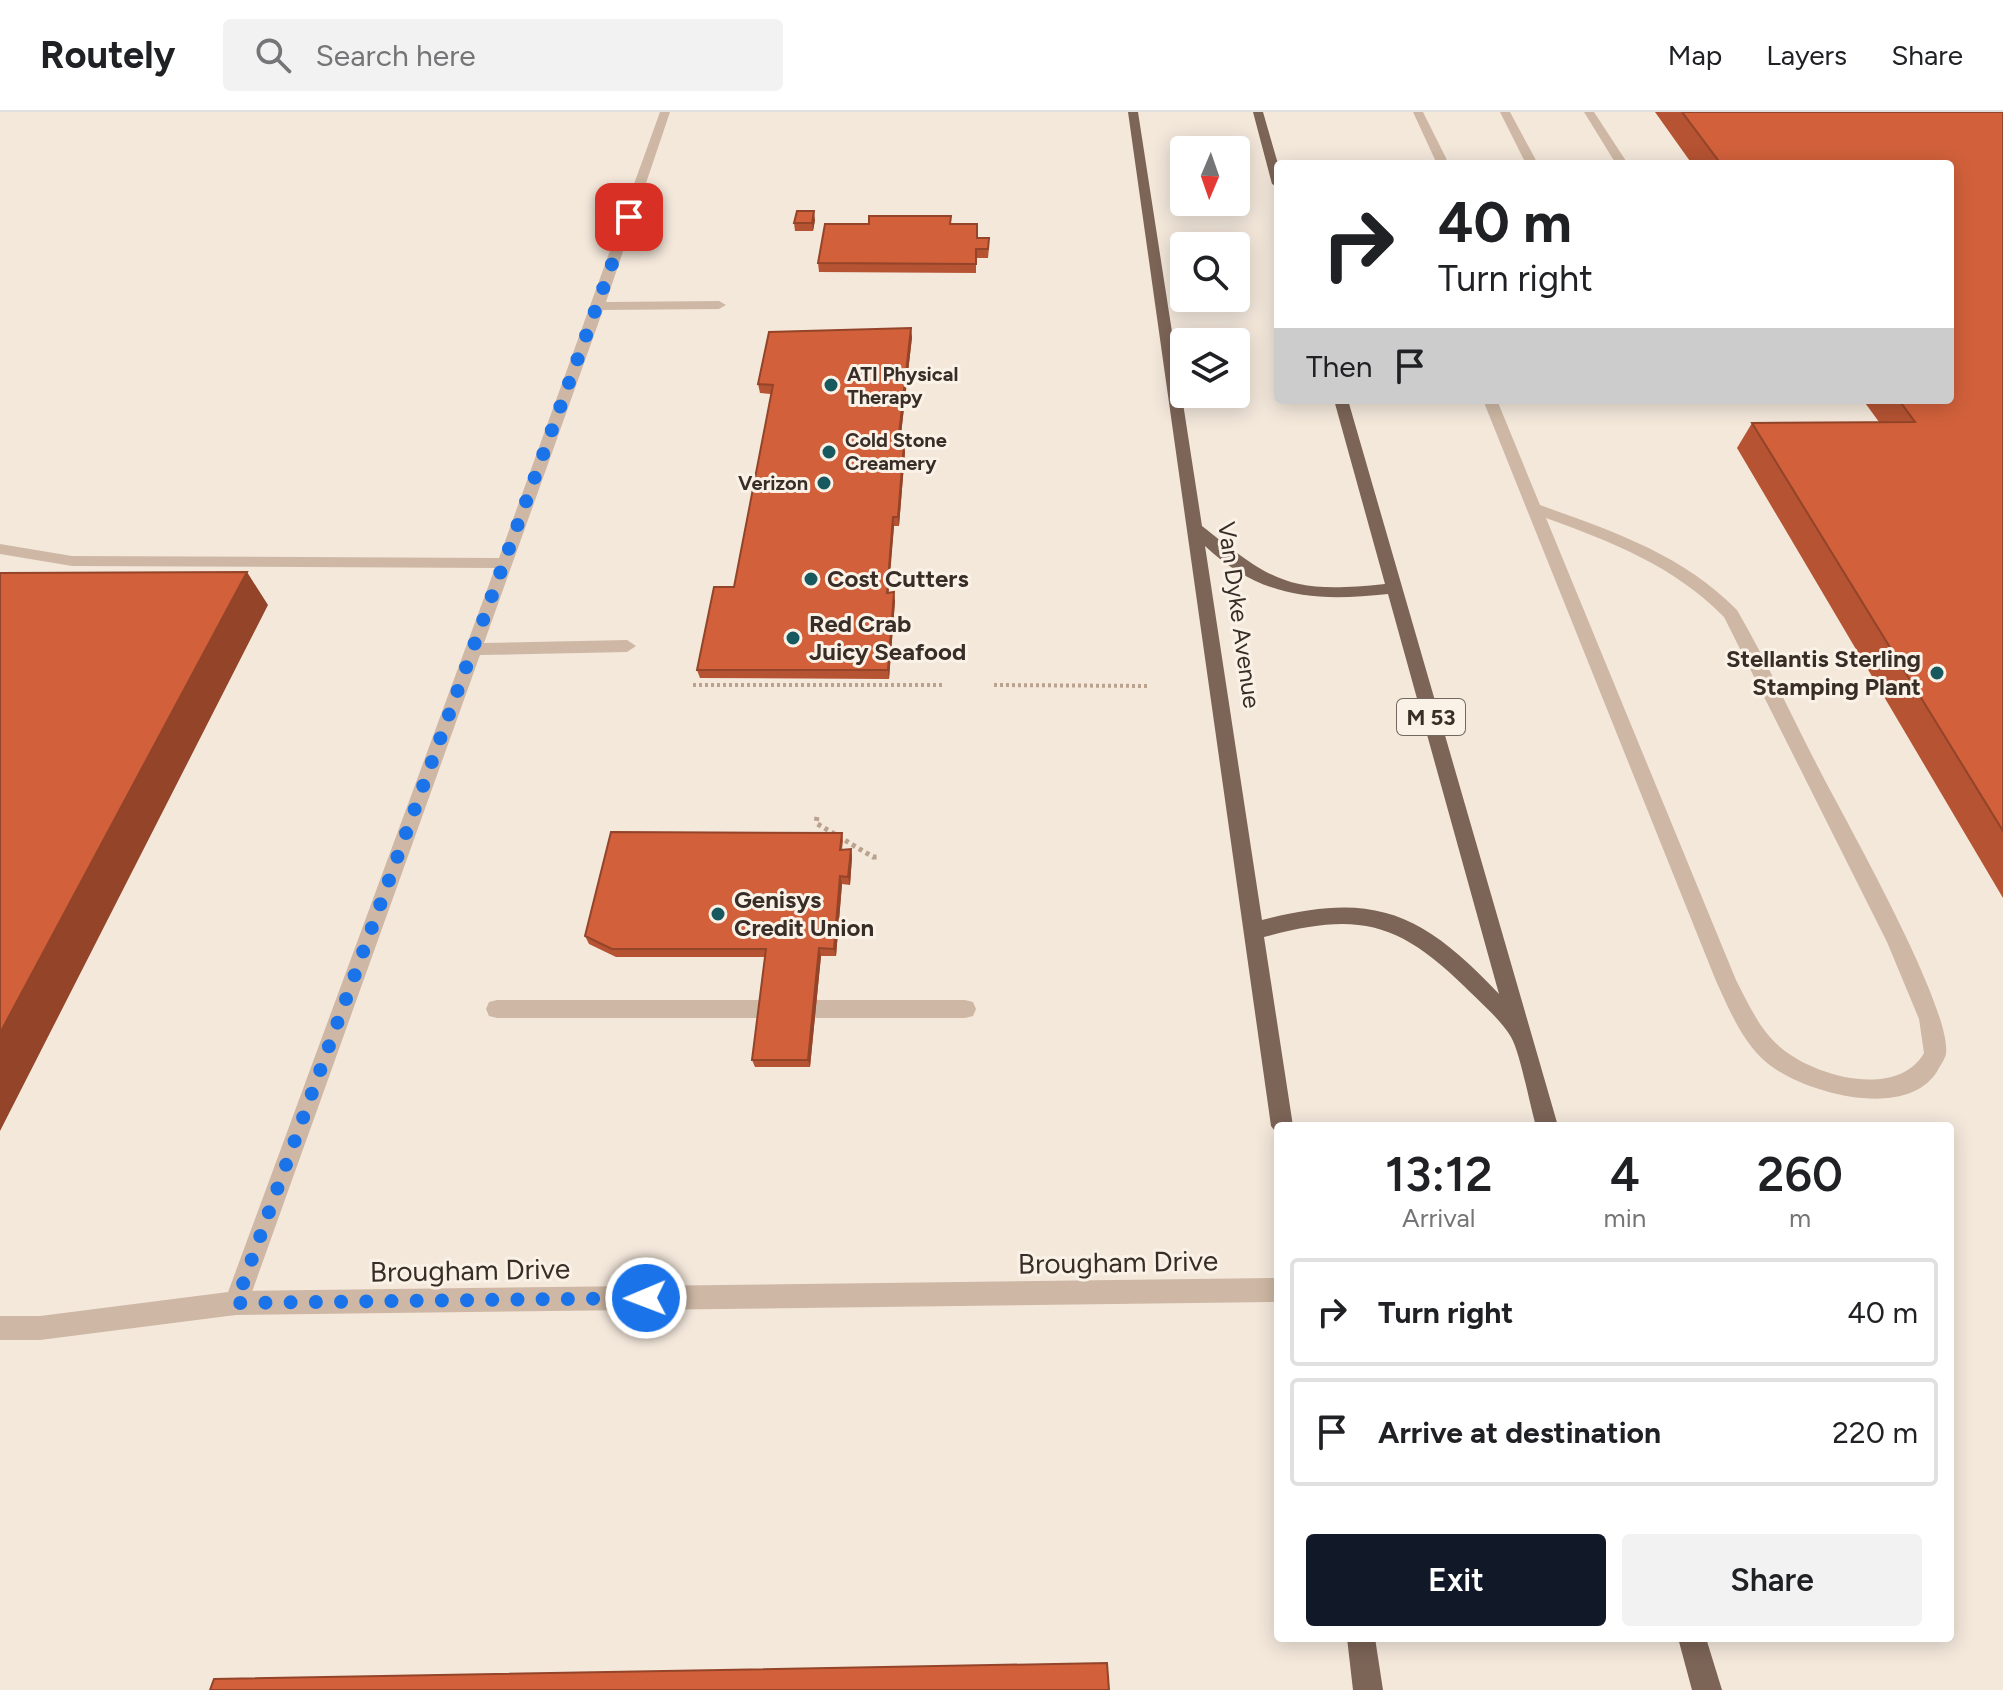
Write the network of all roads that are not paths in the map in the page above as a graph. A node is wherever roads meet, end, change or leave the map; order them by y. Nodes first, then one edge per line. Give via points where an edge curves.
1 (665, 112) edge
2 (1133, 112) edge
3 (1258, 112) edge
4 (1418, 112) edge
5 (1505, 112) edge
6 (1589, 112) edge
7 (1441, 160) edge
8 (1530, 160) edge
9 (1619, 160) edge
10 (1274, 170) edge
11 (719, 305) dead end
12 (598, 306) junction
13 (1342, 404) edge
14 (1492, 404) edge
15 (1534, 508) junction
16 (1197, 530) junction
17 (0, 549) edge
18 (504, 563) junction
19 (1395, 588) junction
20 (627, 646) dead end
21 (471, 649) junction
22 (1253, 931) junction
23 (497, 1009) dead end
24 (762, 1009) edge
25 (816, 1009) edge
26 (965, 1009) dead end
27 (1521, 1034) junction
28 (1281, 1122) edge
29 (1546, 1122) edge
30 (1274, 1290) edge
31 (236, 1303) junction
32 (0, 1328) edge
33 (1362, 1642) edge
34 (1693, 1642) edge
35 (1368, 1690) edge
36 (1707, 1690) edge

1 - 12 street
2 - 16 main road, Van Dyke Avenue
3 - 10 main road
4 - 7 street
5 - 8 street
6 - 9 street
11 - 12 street
12 - 18 street
13 - 19 main road, M 53
14 - 15 street
15 - 15 street via 1750,1030 1774,1057 1825,1081 1881,1091 1920,1077 1935,1054 1930,1019 1897,941 1731,614 1711,590 1672,565
16 - 19 main road via 1229,561 1294,591 1335,595
16 - 22 main road, Van Dyke Avenue
17 - 18 street via 72,561
18 - 21 street
19 - 27 main road, M 53
20 - 21 street
21 - 31 street
22 - 27 main road via 1330,914 1371,916 1414,932 1458,962
22 - 28 main road, Van Dyke Avenue
23 - 24 street
25 - 26 street
27 - 29 main road, M 53
30 - 31 street, Brougham Drive
31 - 32 street, Brougham Drive via 40,1328
33 - 35 main road
34 - 36 main road

